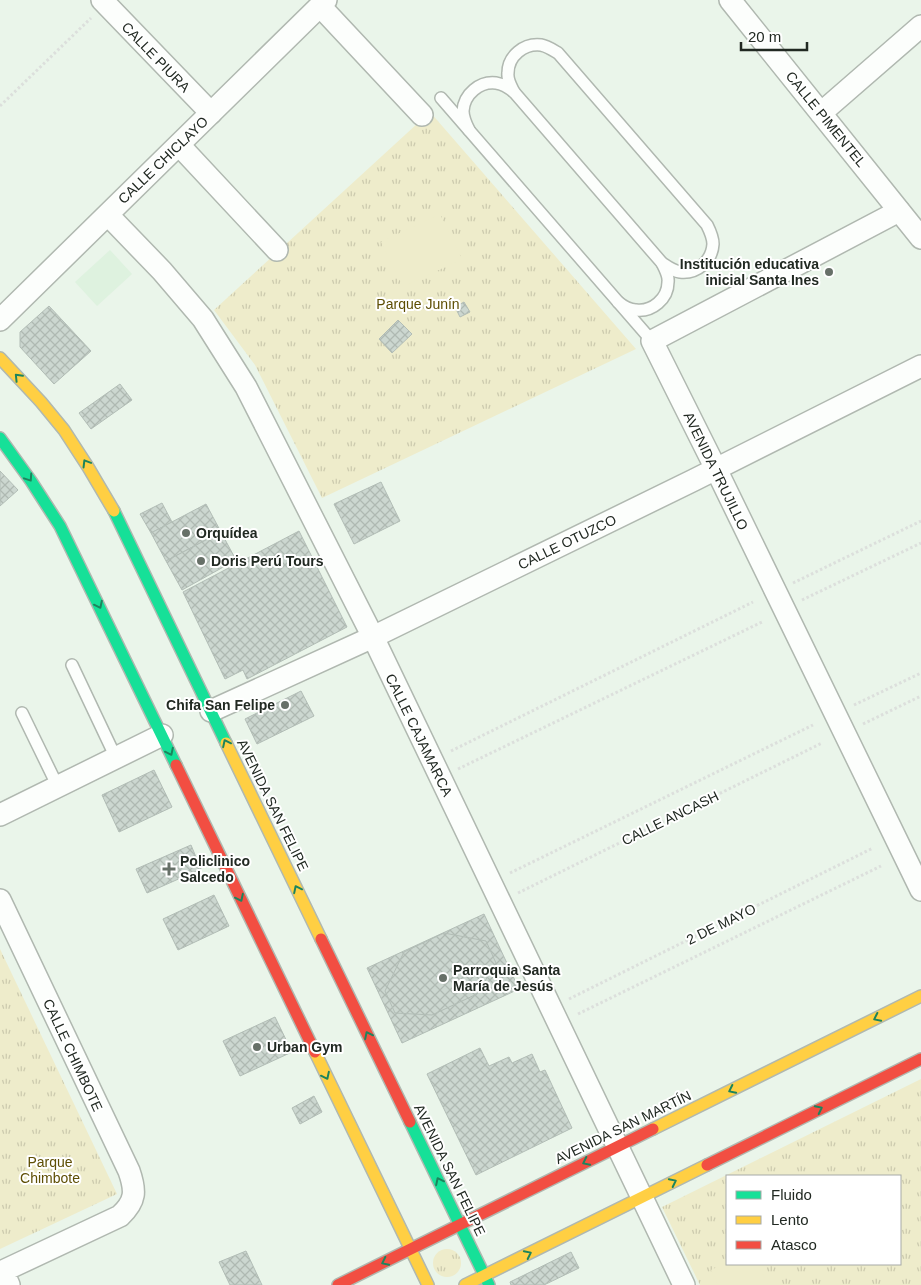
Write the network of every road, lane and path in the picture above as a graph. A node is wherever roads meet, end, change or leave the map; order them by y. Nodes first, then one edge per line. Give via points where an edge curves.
1 (730, 0) edge
2 (104, 2) edge
3 (323, 3) edge
4 (921, 26) edge
5 (514, 92) junction
6 (441, 98) dead end
7 (0, 106) edge
8 (821, 113) junction
9 (211, 114) junction
10 (422, 115) dead end
11 (470, 130) junction
12 (179, 145) junction
13 (899, 211) junction
14 (108, 215) junction
15 (921, 238) edge
16 (277, 250) dead end
17 (662, 263) junction
18 (618, 302) junction
19 (0, 320) edge
20 (652, 341) junction
21 (0, 358) edge
22 (921, 366) edge
23 (0, 438) edge
24 (716, 469) junction
25 (921, 521) edge
26 (921, 543) edge
27 (790, 584) dead end
28 (753, 602) dead end
29 (798, 602) dead end
30 (762, 622) dead end
31 (372, 637) junction
32 (72, 665) dead end
33 (921, 673) edge
34 (921, 696) edge
35 (850, 707) dead end
36 (211, 710) junction
37 (22, 713) dead end
38 (813, 725) dead end
39 (859, 726) dead end
40 (162, 735) junction
41 (822, 743) dead end
42 (449, 752) dead end
43 (116, 758) junction
44 (458, 769) dead end
45 (58, 787) junction
46 (0, 815) edge
47 (873, 848) dead end
48 (881, 866) dead end
49 (509, 874) dead end
50 (921, 890) edge
51 (518, 893) dead end
52 (0, 900) edge
53 (921, 996) edge
54 (569, 999) dead end
55 (577, 1014) dead end
56 (921, 1059) edge
57 (618, 1147) junction
58 (641, 1198) junction
59 (460, 1225) junction
60 (410, 1250) junction
61 (6, 1278) edge
62 (487, 1280) edge
63 (338, 1285) edge
64 (428, 1285) edge
65 (465, 1285) edge
66 (684, 1285) edge

1 - 8 street, CALLE PIMENTEL
2 - 7 path
2 - 9 street, CALLE PIURA
3 - 9 street, CALLE CHICLAYO
3 - 10 street
4 - 8 street
5 - 11 lane via 506,86 486,83 470,93 463,112
5 - 17 lane
5 - 17 lane via 508,73 514,55 531,45 550,48 707,225 713,244 706,262 699,268 680,272
6 - 11 lane, AVENIDA TRUJILLO
8 - 13 street, CALLE PIMENTEL
9 - 12 street, CALLE CHICLAYO
11 - 18 lane, AVENIDA TRUJILLO
12 - 14 street, CALLE CHICLAYO
12 - 16 street
13 - 15 street, CALLE PIMENTEL
13 - 20 street
14 - 19 street, CALLE CHICLAYO
14 - 31 street, CALLE CAJAMARCA via 203,319 246,386
17 - 18 lane via 668,282 662,300 645,310 626,308
18 - 20 lane, AVENIDA TRUJILLO
20 - 24 street, AVENIDA TRUJILLO
36 -> 21 main road, AVENIDA SAN FELIPE via 111,505 84,459 37,396
22 - 24 street, CALLE OTUZCO
23 -> 40 main road via 60,526
24 - 31 street, CALLE OTUZCO
24 - 50 street, AVENIDA TRUJILLO
25 - 27 path
26 - 29 path
28 - 42 path
30 - 44 path
31 - 36 street, CALLE OTUZCO
31 - 57 street, CALLE CAJAMARCA
32 - 43 lane
33 - 35 path
34 - 39 path
59 -> 36 main road, AVENIDA SAN FELIPE
37 - 45 lane
38 - 49 path, CALLE ANCASH
40 - 43 street
40 -> 60 main road
41 - 51 path, CALLE ANCASH
43 - 45 street
45 - 46 street
47 - 54 path, 2 DE MAYO
48 - 55 path, 2 DE MAYO
52 - 61 street, CALLE CHIMBOTE via 134,1186 133,1199 120,1216
53 -> 57 main road, AVENIDA SAN MARTÍN
58 -> 56 main road
57 - 58 street, CALLE CAJAMARCA
57 -> 59 main road, AVENIDA SAN MARTÍN
62 -> 58 main road
58 - 66 street, CALLE CAJAMARCA
59 - 60 main road, AVENIDA SAN MARTÍN
59 - 62 main road, AVENIDA SAN FELIPE
60 -> 63 main road, AVENIDA SAN MARTÍN
60 - 64 main road
62 - 65 main road

